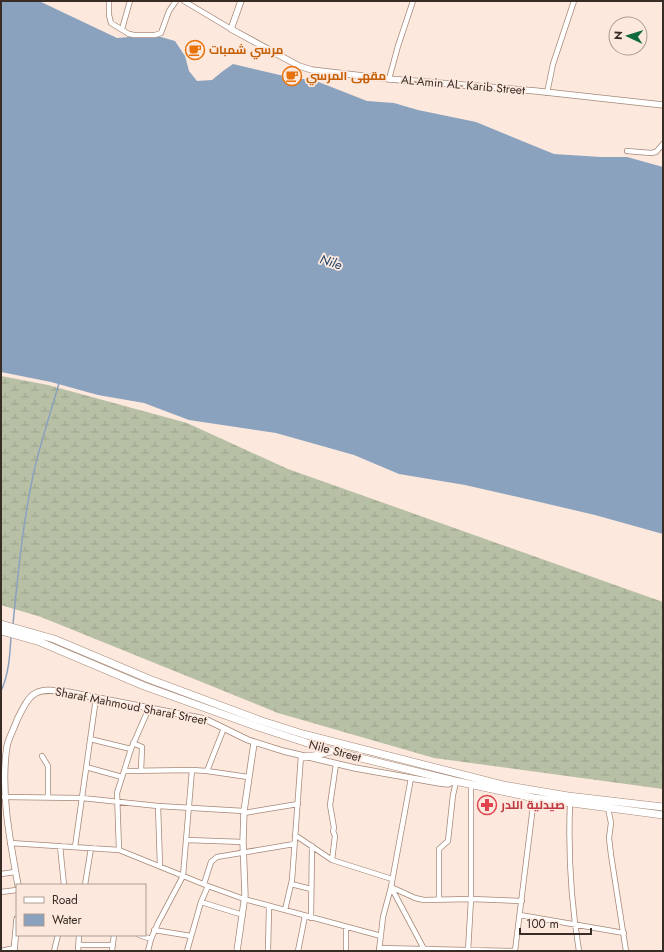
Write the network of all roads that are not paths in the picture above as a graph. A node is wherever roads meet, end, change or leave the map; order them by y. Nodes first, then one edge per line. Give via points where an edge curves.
1 (109, 1) edge
2 (130, 1) edge
3 (176, 1) edge
4 (184, 1) edge
5 (241, 1) edge
6 (413, 1) edge
7 (574, 1) edge
8 (231, 29) junction
9 (122, 30) junction
10 (389, 79) junction
11 (546, 93) junction
12 (663, 105) edge
13 (663, 144) edge
14 (627, 151) dead end
15 (2, 628) edge
16 (22, 633) junction
17 (96, 698) junction
18 (149, 708) junction
19 (224, 728) junction
20 (90, 739) junction
21 (133, 743) junction
22 (254, 743) junction
23 (347, 746) junction
24 (131, 749) junction
25 (332, 751) junction
26 (42, 756) dead end
27 (302, 756) junction
28 (336, 764) junction
29 (3, 767) edge
30 (86, 767) junction
31 (192, 770) junction
32 (124, 771) junction
33 (141, 771) junction
34 (207, 771) junction
35 (122, 777) junction
36 (248, 777) junction
37 (411, 778) junction
38 (456, 781) junction
39 (471, 785) junction
40 (48, 797) junction
41 (82, 798) junction
42 (534, 798) junction
43 (3, 800) edge
44 (117, 803) junction
45 (570, 803) junction
46 (298, 804) junction
47 (158, 806) junction
48 (663, 807) edge
49 (189, 808) junction
50 (608, 808) junction
51 (244, 812) junction
52 (663, 815) edge
53 (295, 835) junction
54 (187, 840) junction
55 (243, 842) junction
56 (10, 843) junction
57 (294, 844) junction
58 (60, 846) junction
59 (312, 846) junction
60 (75, 847) junction
61 (91, 848) junction
62 (120, 850) junction
63 (243, 853) junction
64 (332, 860) junction
65 (160, 866) junction
66 (15, 872) junction
67 (1, 874) edge
68 (183, 876) junction
69 (392, 880) junction
70 (18, 884) edge
71 (64, 884) edge
72 (85, 884) edge
73 (291, 884) junction
74 (206, 885) junction
75 (391, 887) junction
76 (311, 889) junction
77 (16, 890) edge
78 (1, 892) edge
79 (244, 899) junction
80 (439, 899) junction
81 (471, 899) junction
82 (522, 901) junction
83 (201, 902) junction
84 (269, 907) junction
85 (285, 910) junction
86 (243, 915) junction
87 (520, 915) junction
88 (305, 916) junction
89 (311, 918) junction
90 (575, 924) junction
91 (346, 927) junction
92 (16, 929) edge
93 (154, 930) junction
94 (624, 933) junction
95 (58, 936) edge
96 (79, 936) edge
97 (114, 936) edge
98 (142, 936) edge
99 (191, 936) junction
100 (381, 936) junction
101 (151, 939) junction
102 (113, 945) junction
103 (79, 946) junction
104 (424, 949) junction
105 (14, 950) edge
106 (379, 950) edge
107 (432, 950) edge
108 (468, 950) edge
109 (1, 951) edge
110 (54, 951) edge
111 (78, 951) edge
112 (112, 951) edge
113 (148, 951) edge
114 (187, 951) edge
115 (237, 951) edge
116 (268, 951) edge
117 (298, 951) edge
118 (346, 951) edge
119 (515, 951) edge
120 (579, 951) edge
121 (626, 951) edge

1 - 9 street via 109,19
2 - 9 street
3 - 9 street via 159,35 134,35
4 - 8 street
5 - 8 street
6 - 10 street
7 - 11 street
8 - 10 street, AL-Amin AL- Karib Street via 304,68
10 - 11 street, AL-Amin AL- Karib Street
11 - 12 street, AL-Amin AL- Karib Street
13 - 14 street via 656,152 651,153
15 - 16 main road
16 - 23 main road, Nile Street via 54,639 149,679 303,734
16 - 25 main road, Nile Street via 144,686
17 - 18 street, Sharaf Mahmoud Sharaf Street
17 - 20 street
17 - 29 street, Sharaf Mahmoud Sharaf Street via 48,690 32,695 26,702 10,739
18 - 19 street, Sharaf Mahmoud Sharaf Street via 205,719
18 - 21 street
19 - 22 street, Sharaf Mahmoud Sharaf Street
19 - 34 street
20 - 24 street
20 - 30 street
21 - 24 street
21 - 33 street via 142,748
22 - 27 street, Sharaf Mahmoud Sharaf Street
22 - 36 street
23 - 25 main road
23 - 48 main road, Nile Street via 503,785 568,796
24 - 32 street
25 - 27 main road
25 - 38 main road, Nile Street
26 - 40 street via 48,767
27 - 28 street, Sharaf Mahmoud Sharaf Street
27 - 46 street
28 - 37 street, Sharaf Mahmoud Sharaf Street
28 - 64 street via 330,804 335,836
29 - 43 street, Sharaf Mahmoud Sharaf Street
30 - 35 street
30 - 41 street
31 - 33 street
31 - 34 street
31 - 49 street
32 - 33 street
32 - 35 street
34 - 36 street
35 - 44 street
36 - 51 street
37 - 38 street, Sharaf Mahmoud Sharaf Street via 444,784
37 - 69 street
38 - 39 main road, Nile Street
38 - 80 street via 448,841 439,849
39 - 42 main road, Nile Street
39 - 81 street
40 - 41 street
40 - 43 street
41 - 44 street
41 - 60 street
42 - 45 main road, Nile Street
42 - 82 street
43 - 56 street, Sharaf Mahmoud Sharaf Street
44 - 47 street
44 - 62 street
45 - 50 main road, Nile Street
45 - 90 street via 570,877
46 - 51 street
46 - 53 street
47 - 49 street
47 - 65 street
49 - 51 street
49 - 54 street
50 - 52 main road, Nile Street
50 - 94 street via 611,823 610,855
51 - 55 street
53 - 57 street
53 - 59 street
54 - 55 street
54 - 68 street
55 - 63 street
56 - 58 street
56 - 66 street, Sharaf Mahmoud Sharaf Street
57 - 63 street
57 - 73 street
58 - 60 street
58 - 71 street
59 - 64 street
59 - 76 street
60 - 61 street
61 - 62 street
61 - 72 street
62 - 65 street
63 - 74 street via 224,854 214,859 208,868
63 - 79 street
64 - 69 street
65 - 68 street
66 - 67 street
66 - 70 street, Sharaf Mahmoud Sharaf Street
68 - 74 street
68 - 93 street
69 - 75 street
73 - 76 street
73 - 85 street
74 - 79 street
74 - 83 street
75 - 80 street via 420,899
75 - 100 street
75 - 104 street
76 - 89 street
77 - 78 street
79 - 84 street
79 - 86 street
80 - 81 street
81 - 82 street
81 - 108 street
82 - 87 street
83 - 86 street
83 - 99 street
84 - 85 street
84 - 116 street
85 - 88 street
86 - 115 street
87 - 90 street
87 - 119 street
88 - 89 street
88 - 117 street
89 - 91 street
90 - 94 street
90 - 120 street
91 - 100 street
91 - 118 street
92 - 105 street
93 - 99 street
93 - 101 street
94 - 121 street
95 - 110 street
96 - 103 street
97 - 102 street
98 - 101 street
99 - 114 street
100 - 106 street
101 - 113 street
102 - 103 street
102 - 112 street
103 - 111 street
104 - 106 street
104 - 107 street
105 - 109 street
107 - 108 street
108 - 119 street

